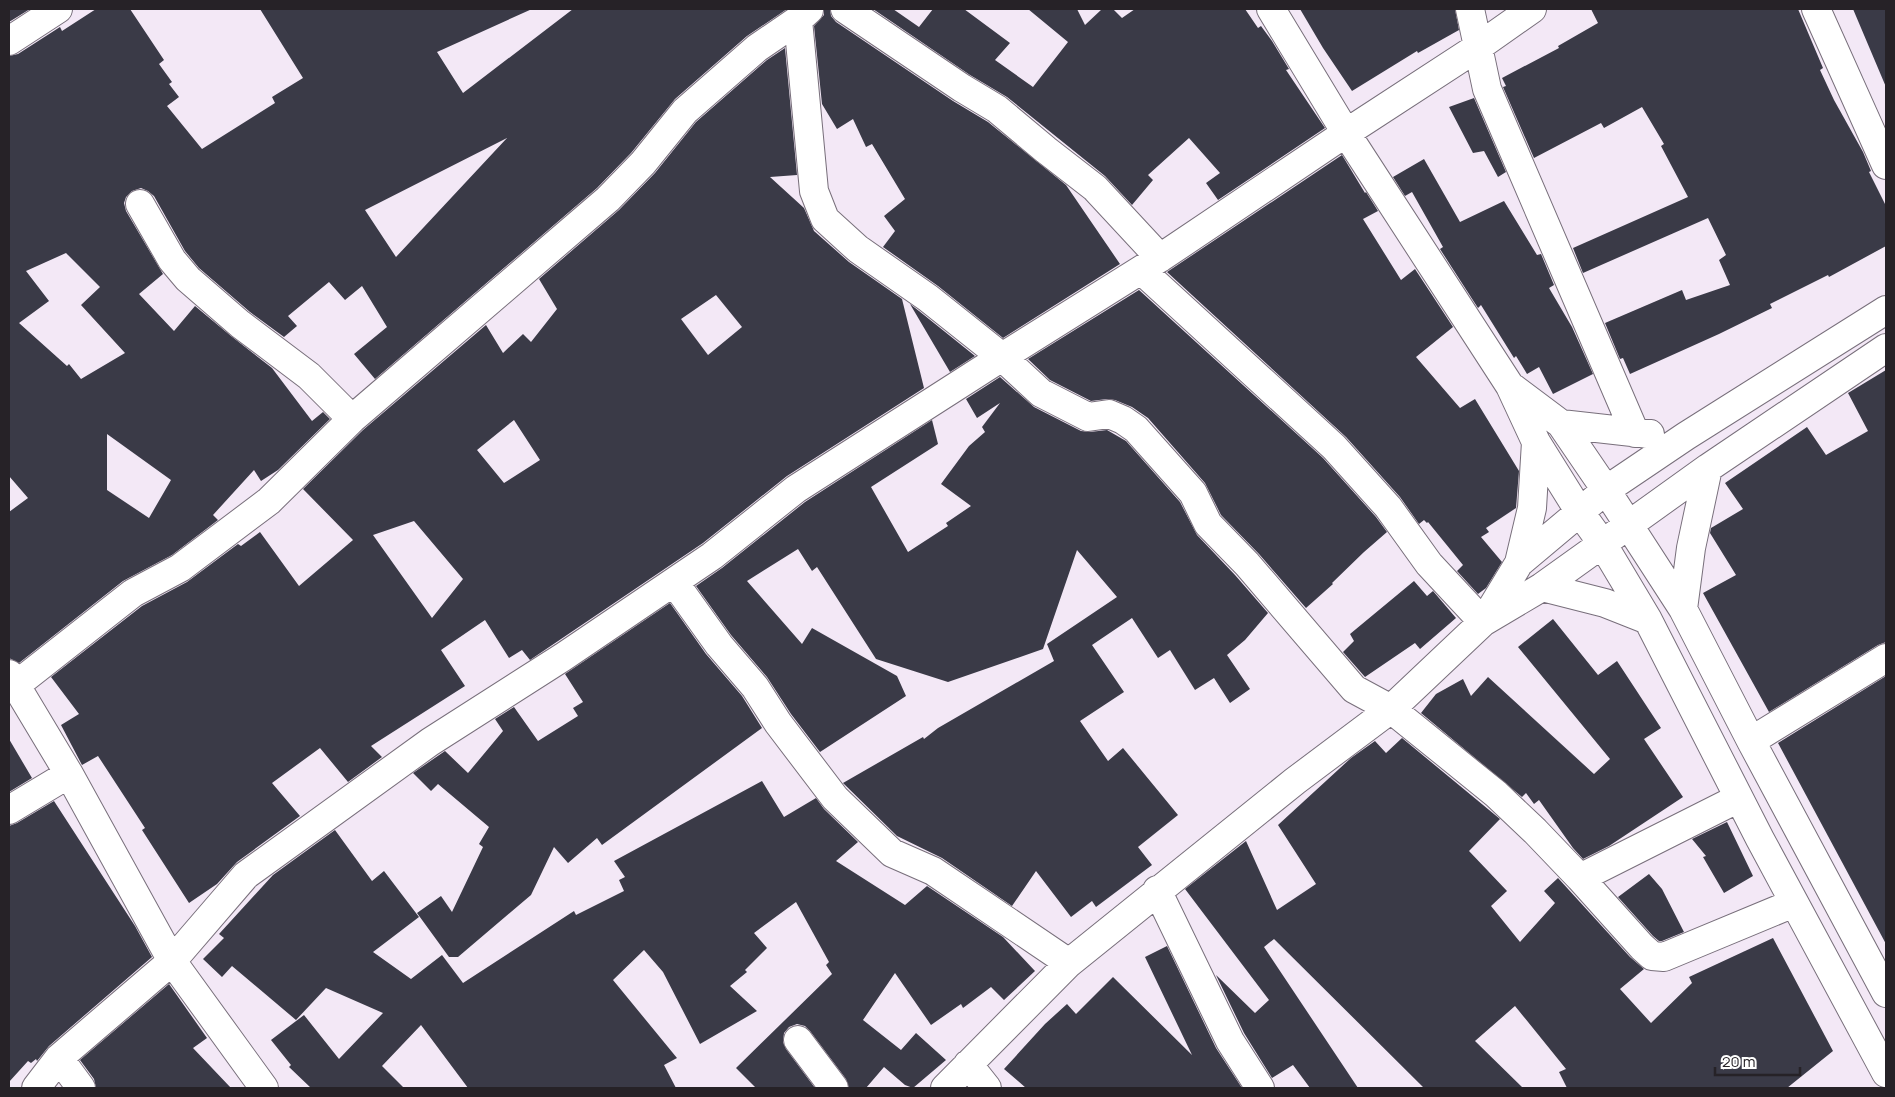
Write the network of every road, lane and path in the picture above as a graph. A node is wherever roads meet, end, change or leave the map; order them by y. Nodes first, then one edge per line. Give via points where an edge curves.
1 (58, 9) edge
2 (845, 9) edge
3 (1271, 9) edge
4 (1470, 9) edge
5 (1532, 9) edge
6 (1816, 9) edge
7 (804, 14) edge
8 (9, 41) edge
9 (1478, 47) junction
10 (1346, 133) junction
11 (1885, 157) edge
12 (140, 204) dead end
13 (1150, 264) junction
14 (1886, 310) edge
15 (1886, 348) edge
16 (1002, 357) junction
17 (1510, 386) junction
18 (352, 419) junction
19 (1561, 424) junction
20 (1635, 433) junction
21 (1686, 436) junction
22 (1536, 442) junction
23 (1708, 468) junction
24 (1606, 490) junction
25 (1579, 511) junction
26 (1628, 524) junction
27 (1602, 543) junction
28 (1519, 563) junction
29 (674, 582) junction
30 (1542, 587) junction
31 (1683, 609) junction
32 (1648, 620) junction
33 (1483, 622) junction
34 (1886, 658) edge
35 (13, 679) edge
36 (1391, 709) junction
37 (1751, 741) junction
38 (68, 774) junction
39 (1739, 798) junction
40 (9, 810) edge
41 (1580, 878) junction
42 (1157, 890) junction
43 (1794, 903) junction
44 (172, 961) junction
45 (1069, 963) junction
46 (1886, 993) edge
47 (798, 1040) dead end
48 (59, 1058) junction
49 (968, 1064) junction
50 (1886, 1073) edge
51 (36, 1088) edge
52 (81, 1088) edge
53 (264, 1088) edge
54 (834, 1088) edge
55 (946, 1088) edge
56 (987, 1088) edge
57 (1260, 1088) edge

1 - 8 street
2 - 13 street via 997,109 1095,188
3 - 10 street
4 - 9 street
5 - 9 street
6 - 11 street
7 - 16 street via 814,191 824,219 858,249 928,298
7 - 18 street via 758,48 685,112 644,164 608,199
9 - 10 street
9 - 20 street via 1487,89
10 - 13 street
10 - 17 street
12 - 18 street via 172,260 188,279 308,376
13 - 16 street
13 - 33 street via 1334,447 1388,507 1429,564
14 - 21 street
15 - 23 street
16 - 29 street via 796,489
16 - 36 street via 1041,393 1065,406 1088,416 1108,414 1136,429 1193,493 1208,524 1247,564 1354,689
17 - 19 street
17 - 22 street
18 - 35 street via 269,500 180,568 133,593
19 - 20 street
19 - 24 street
20 - 21 street
21 - 24 street
22 - 25 street
22 - 28 street via 1532,508
23 - 26 street
23 - 31 street via 1691,548
24 - 25 street
24 - 26 street
25 - 27 street
25 - 28 street
26 - 27 street
26 - 31 street
27 - 30 street
27 - 32 street
28 - 33 street
29 - 44 street via 430,742 246,875
29 - 45 street via 835,798 892,853 933,871
30 - 32 street via 1605,603
30 - 33 street
31 - 37 street
32 - 39 street
33 - 36 street
34 - 37 street
35 - 38 street
36 - 41 street via 1496,794
36 - 42 street
37 - 46 street
38 - 40 street
38 - 44 street
39 - 41 street
39 - 43 street
41 - 43 street via 1652,956 1664,957
42 - 45 street
42 - 57 street via 1230,1041
43 - 50 street
44 - 48 street
44 - 53 street
45 - 49 street
47 - 54 street
48 - 51 street
48 - 52 street
49 - 55 street
49 - 56 street

